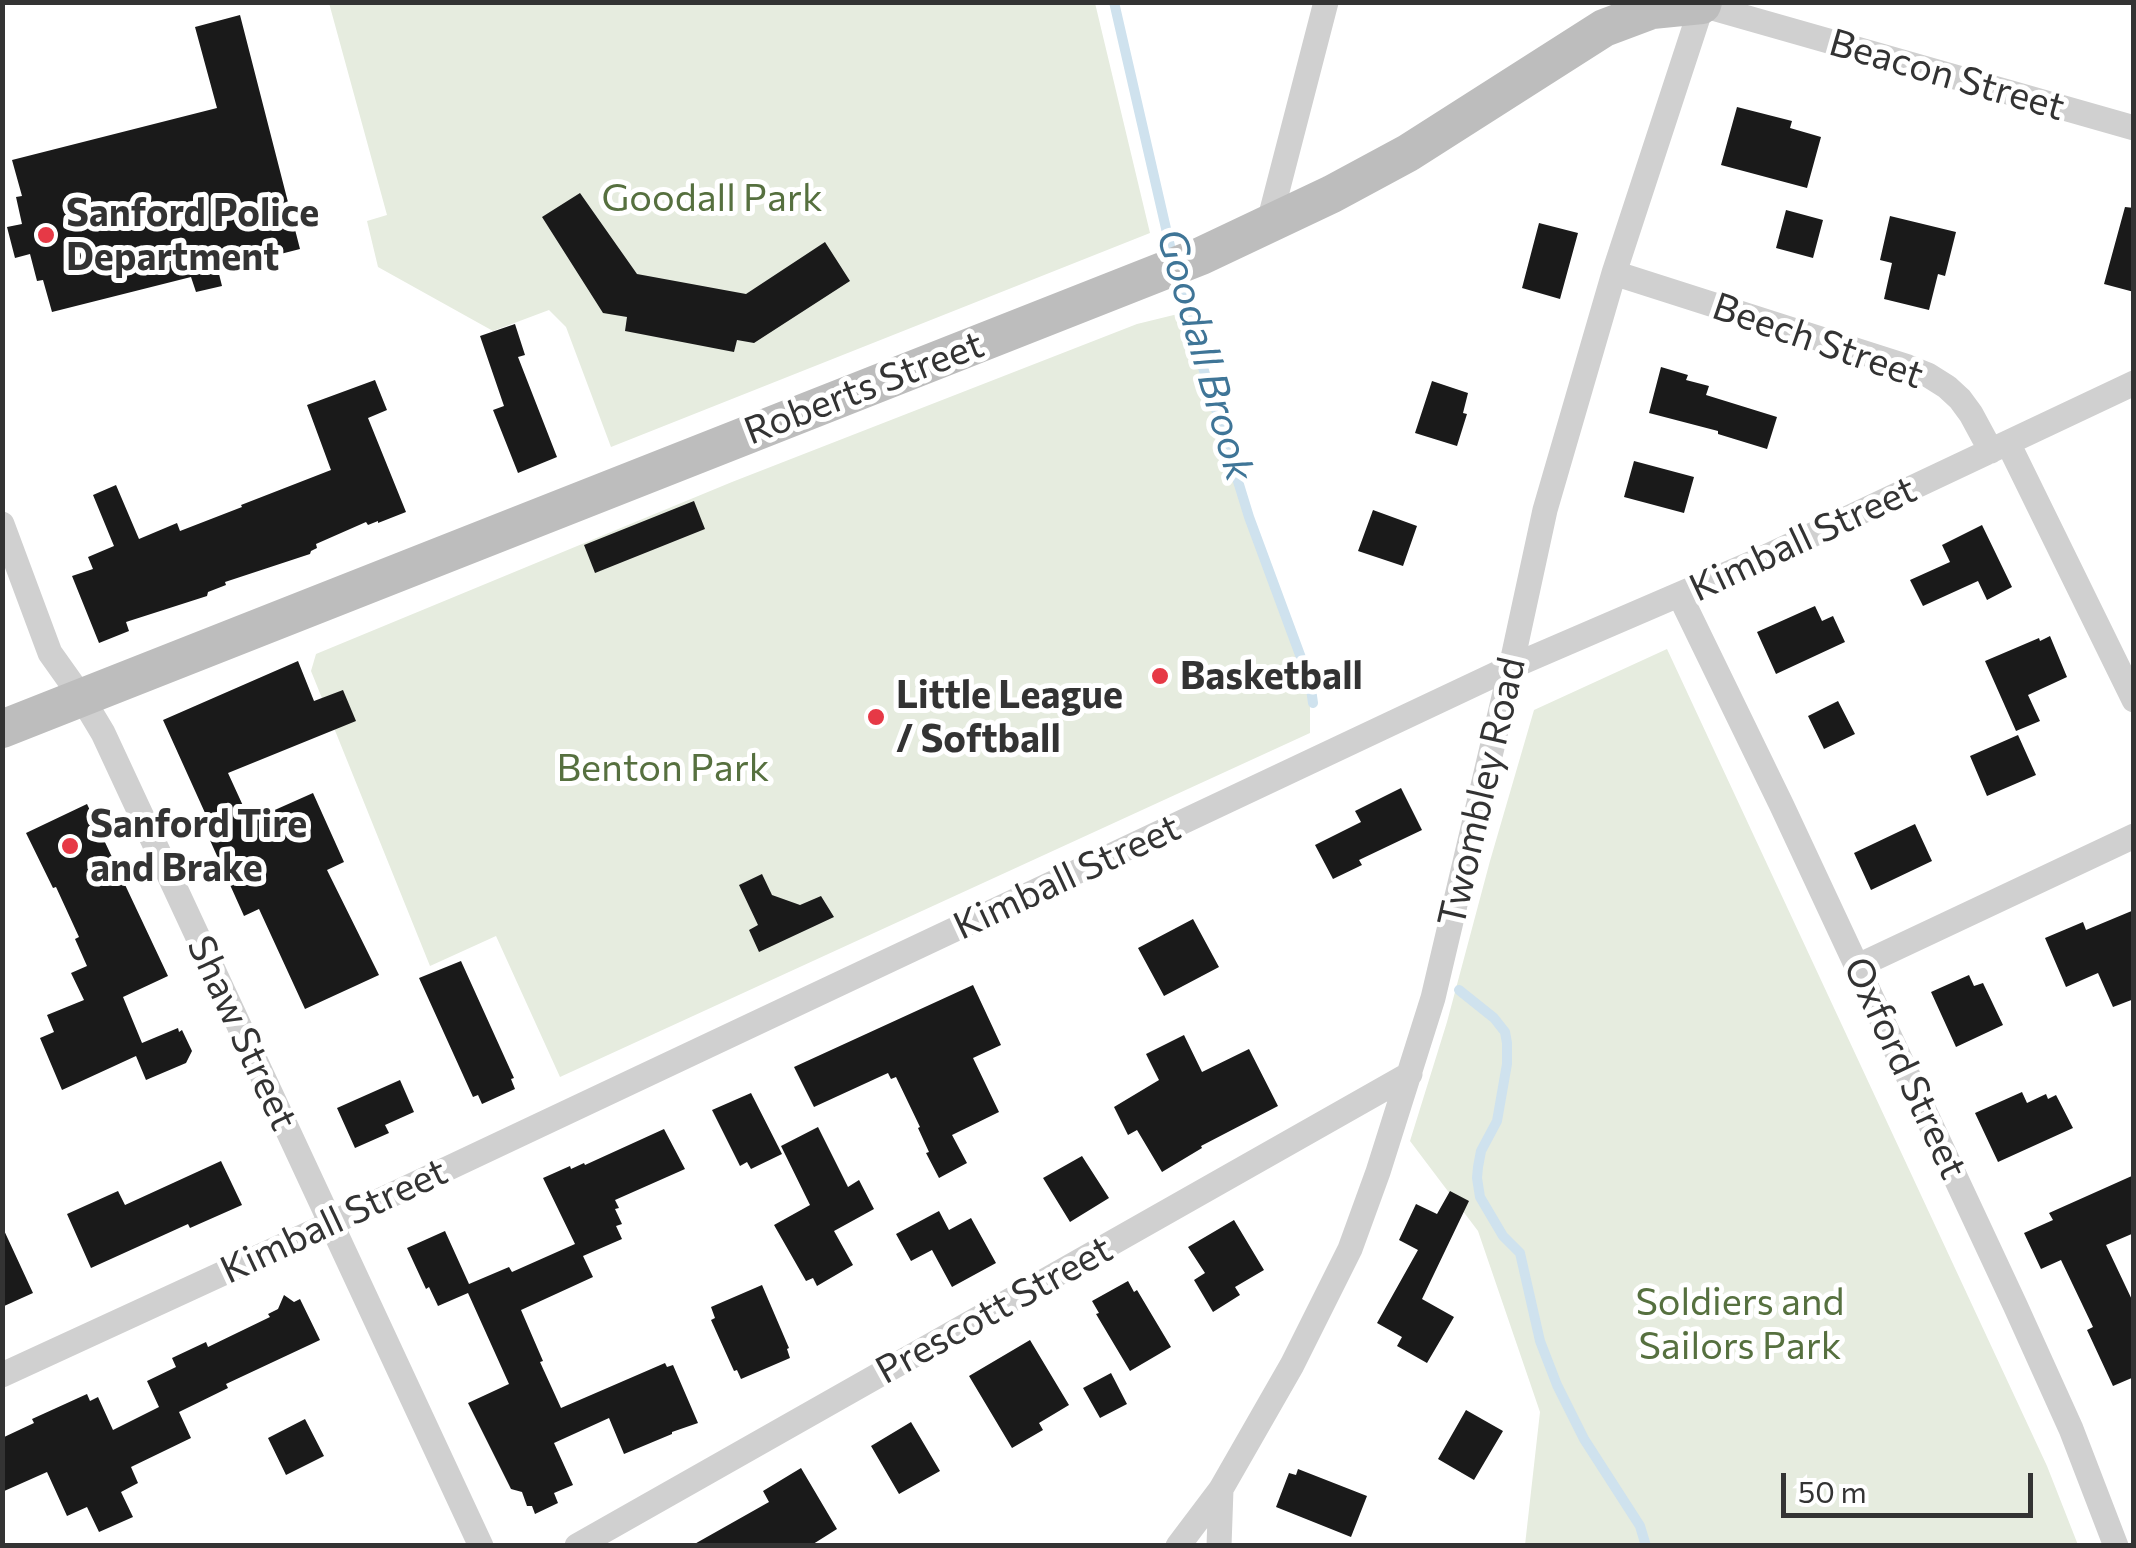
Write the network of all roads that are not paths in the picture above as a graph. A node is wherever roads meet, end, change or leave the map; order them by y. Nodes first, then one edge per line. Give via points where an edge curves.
1 (1326, 2) edge
2 (1702, 4) edge
3 (2134, 128) edge
4 (1268, 226) junction
5 (1614, 273) junction
6 (2134, 383) edge
7 (2000, 447) junction
8 (2, 524) edge
9 (1680, 596) junction
10 (1512, 667) junction
11 (82, 698) junction
12 (2134, 700) edge
13 (2, 729) edge
14 (2134, 836) edge
15 (1858, 966) junction
16 (1410, 1074) junction
17 (330, 1224) junction
18 (2, 1375) edge
19 (1221, 1489) junction
20 (481, 1546) edge
21 (577, 1546) edge
22 (1178, 1546) edge
23 (1219, 1546) edge
24 (2116, 1546) edge

1 - 4 street
2 - 3 street, Beacon Street
2 - 4 street, Roberts Street via 1652,10 1604,28 1408,153
2 - 5 street, Twombley Road
4 - 11 street, Roberts Street
5 - 7 street, Beech Street via 1928,376 1960,399
5 - 10 street, Twombley Road via 1545,510
6 - 7 street, Kimball Street
7 - 9 street, Kimball Street
7 - 12 street, Beech Street
8 - 11 street, Shaw Street via 50,653
9 - 10 street, Kimball Street
9 - 15 street, Oxford Street
10 - 16 street, Twombley Road
10 - 17 street, Kimball Street
11 - 13 street, Roberts Street
11 - 17 street, Shaw Street
14 - 15 street
15 - 24 street, Oxford Street via 2071,1429
16 - 19 street, Twombley Road via 1350,1248
16 - 21 street, Prescott Street
17 - 18 street, Kimball Street
17 - 20 street, Shaw Street
19 - 22 street, Twombley Road
19 - 23 street

